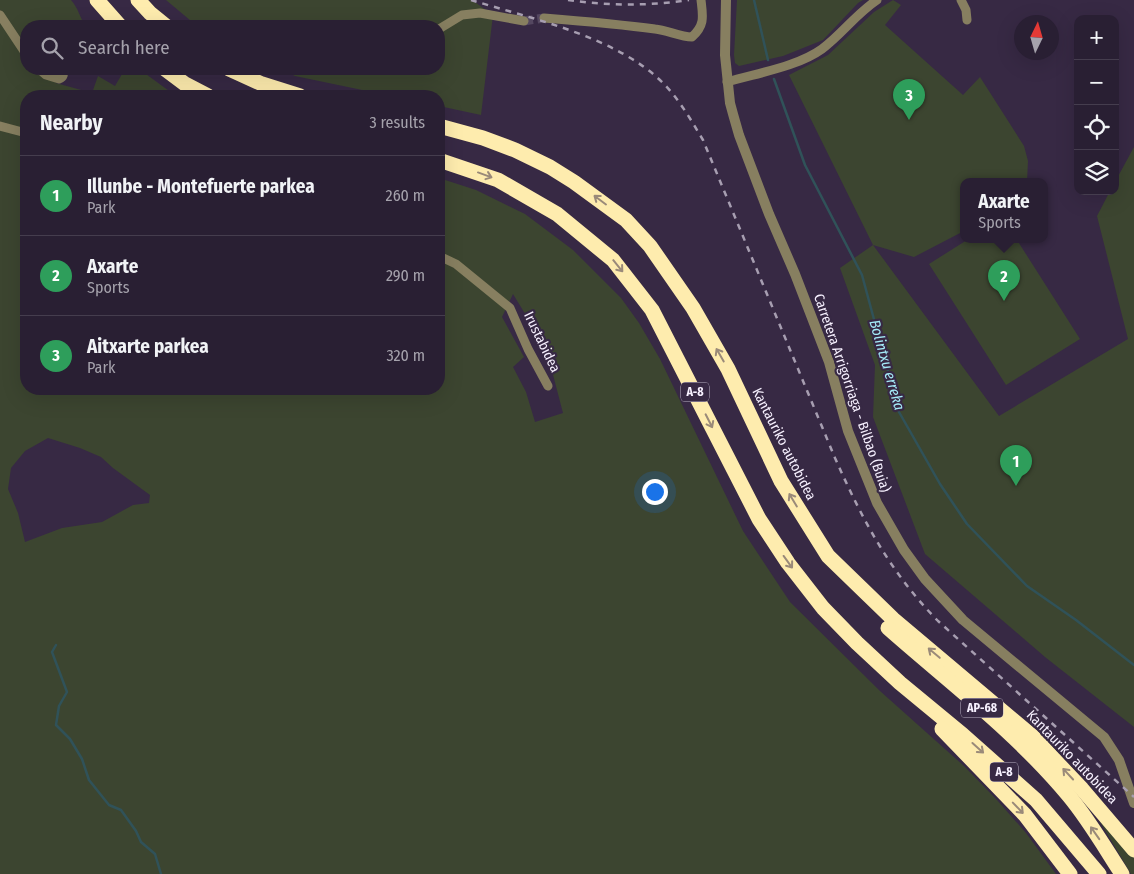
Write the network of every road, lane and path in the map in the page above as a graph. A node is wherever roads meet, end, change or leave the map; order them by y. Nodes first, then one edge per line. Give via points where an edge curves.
1 (97, 0) edge
2 (138, 0) edge
3 (701, 0) edge
4 (726, 0) edge
5 (877, 0) edge
6 (961, 0) edge
7 (0, 15) edge
8 (544, 18) tunnel mouth
9 (115, 20) edge
10 (159, 20) edge
11 (967, 20) dead end
12 (524, 21) tunnel mouth
13 (445, 25) edge
14 (20, 45) edge
15 (46, 75) edge
16 (63, 75) edge
17 (173, 75) edge
18 (242, 75) edge
19 (727, 82) junction
20 (196, 90) edge
21 (281, 90) edge
22 (0, 126) edge
23 (445, 128) edge
24 (20, 131) edge
25 (445, 162) edge
26 (445, 259) edge
27 (548, 386) dead end
28 (828, 556) junction
29 (900, 683) junction
30 (1134, 803) edge
31 (1134, 850) edge
32 (1099, 873) edge
33 (1070, 874) edge
34 (1122, 874) edge

1 - 9 highway
2 - 10 highway
3 - 8 street via 703,16 700,29 692,37 657,29
4 - 19 street, Carretera Arrigorriaga - Bilbao (Buia)
5 - 19 street via 863,9 821,50 797,62
6 - 11 street
7 - 14 street
12 - 13 street via 480,13 462,15
15 - 16 street via 59,79
17 - 20 highway
18 - 21 highway
19 - 30 street, Carretera Arrigorriaga - Bilbao (Buia) via 739,134 826,354 848,431 867,482 890,527 925,579 963,620 1093,727 1112,748
22 - 24 street
28 -> 23 highway, Kantauriko autobidea via 782,481 728,369 693,308 650,246 626,220 550,167 515,150
25 -> 29 highway, A-8 via 498,180 557,214 613,260 652,310 759,519 788,563 830,615
26 - 27 street, Irustabidea via 456,264 510,308
31 -> 28 highway, Kantauriko autobidea via 1032,736 893,619
34 -> 28 highway, AP-68 via 1069,796 973,700 884,624 852,590
29 -> 32 highway, A-8 via 1036,800
29 -> 33 highway via 1025,815

